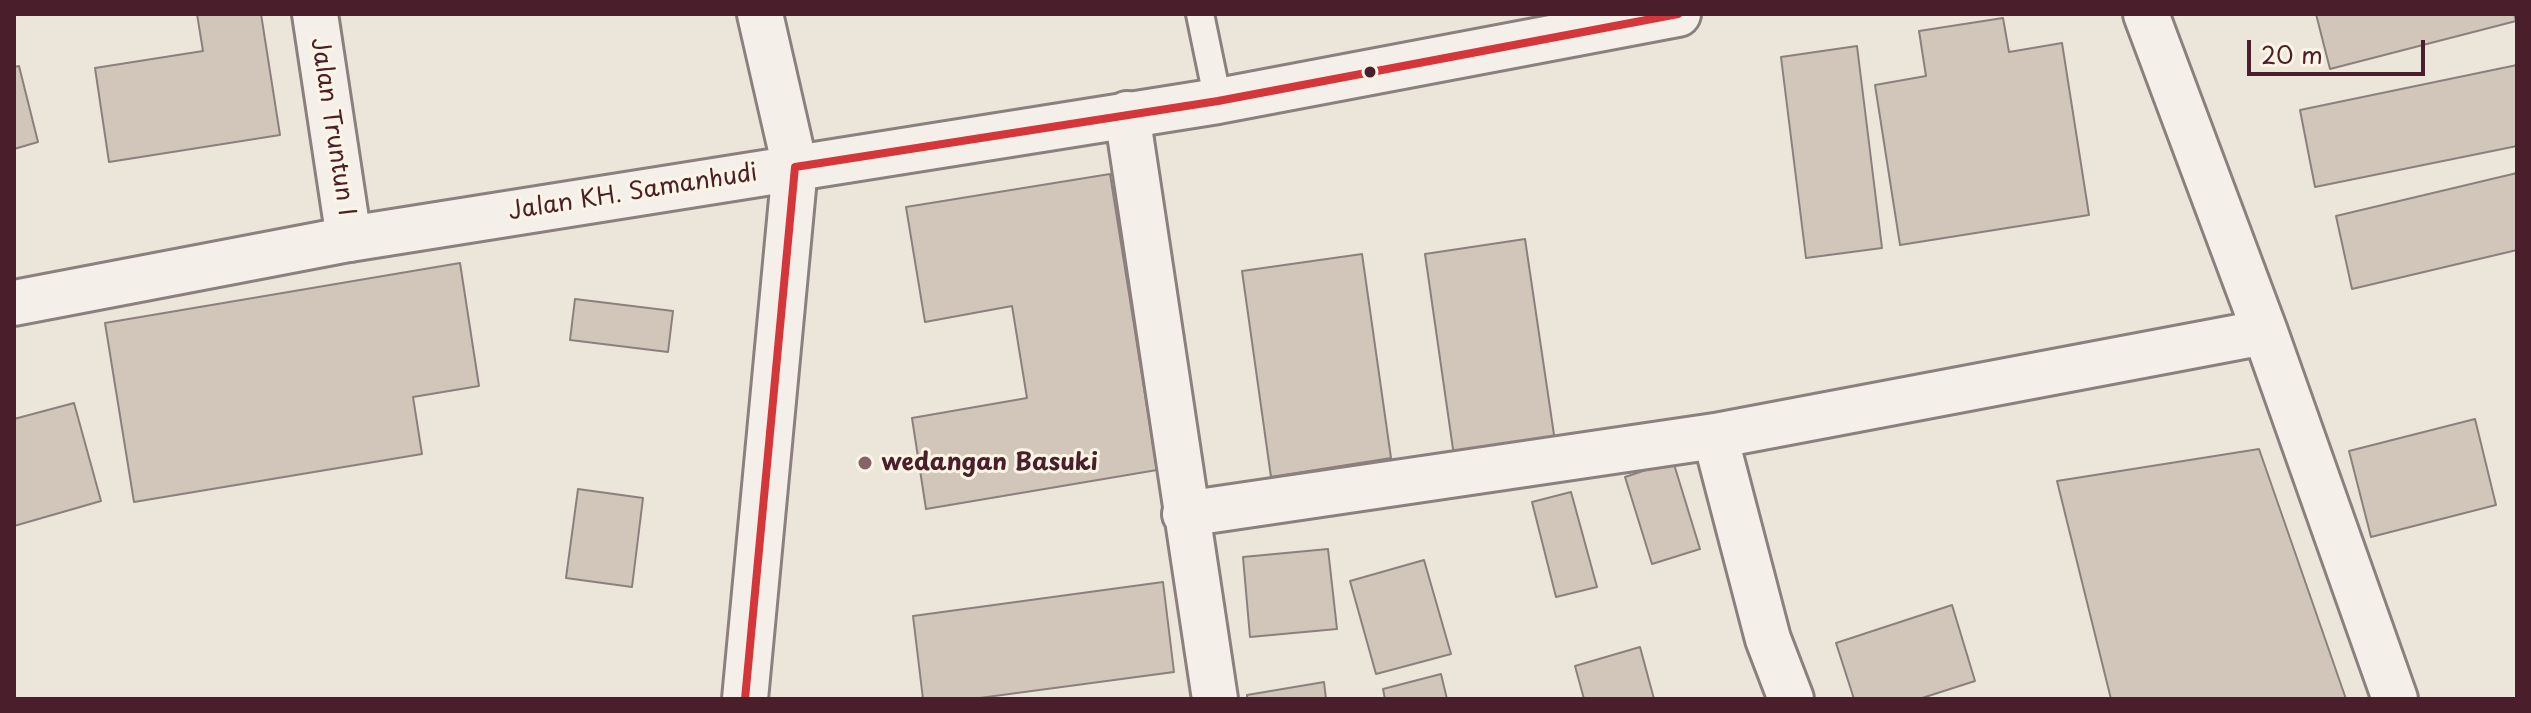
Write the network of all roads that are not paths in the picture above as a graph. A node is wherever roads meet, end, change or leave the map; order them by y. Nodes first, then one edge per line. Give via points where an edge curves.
1 (315, 14) edge
2 (760, 14) edge
3 (1200, 14) edge
4 (1678, 14) edge
5 (2146, 14) edge
6 (1603, 22) edge
7 (1218, 101) junction
8 (1127, 114) junction
9 (795, 167) junction
10 (349, 239) junction
11 (14, 303) edge
12 (2265, 332) junction
13 (1715, 436) junction
14 (1185, 514) junction
15 (745, 699) edge
16 (1215, 699) edge
17 (1791, 699) edge
18 (2395, 699) edge

1 - 10 street, Jalan Truntun I
2 - 9 street
3 - 7 lane
4 - 6 street, Jalan KH. Samanhudi
5 - 12 street
6 - 7 street, Jalan KH. Samanhudi
7 - 8 street, Jalan KH. Samanhudi
8 - 9 street, Jalan KH. Samanhudi
8 - 14 street
9 - 10 street, Jalan KH. Samanhudi
9 - 15 street
10 - 11 street, Jalan KH. Samanhudi
12 - 13 street
12 - 18 street
13 - 14 street
13 - 17 street via 1768,639
14 - 16 street

